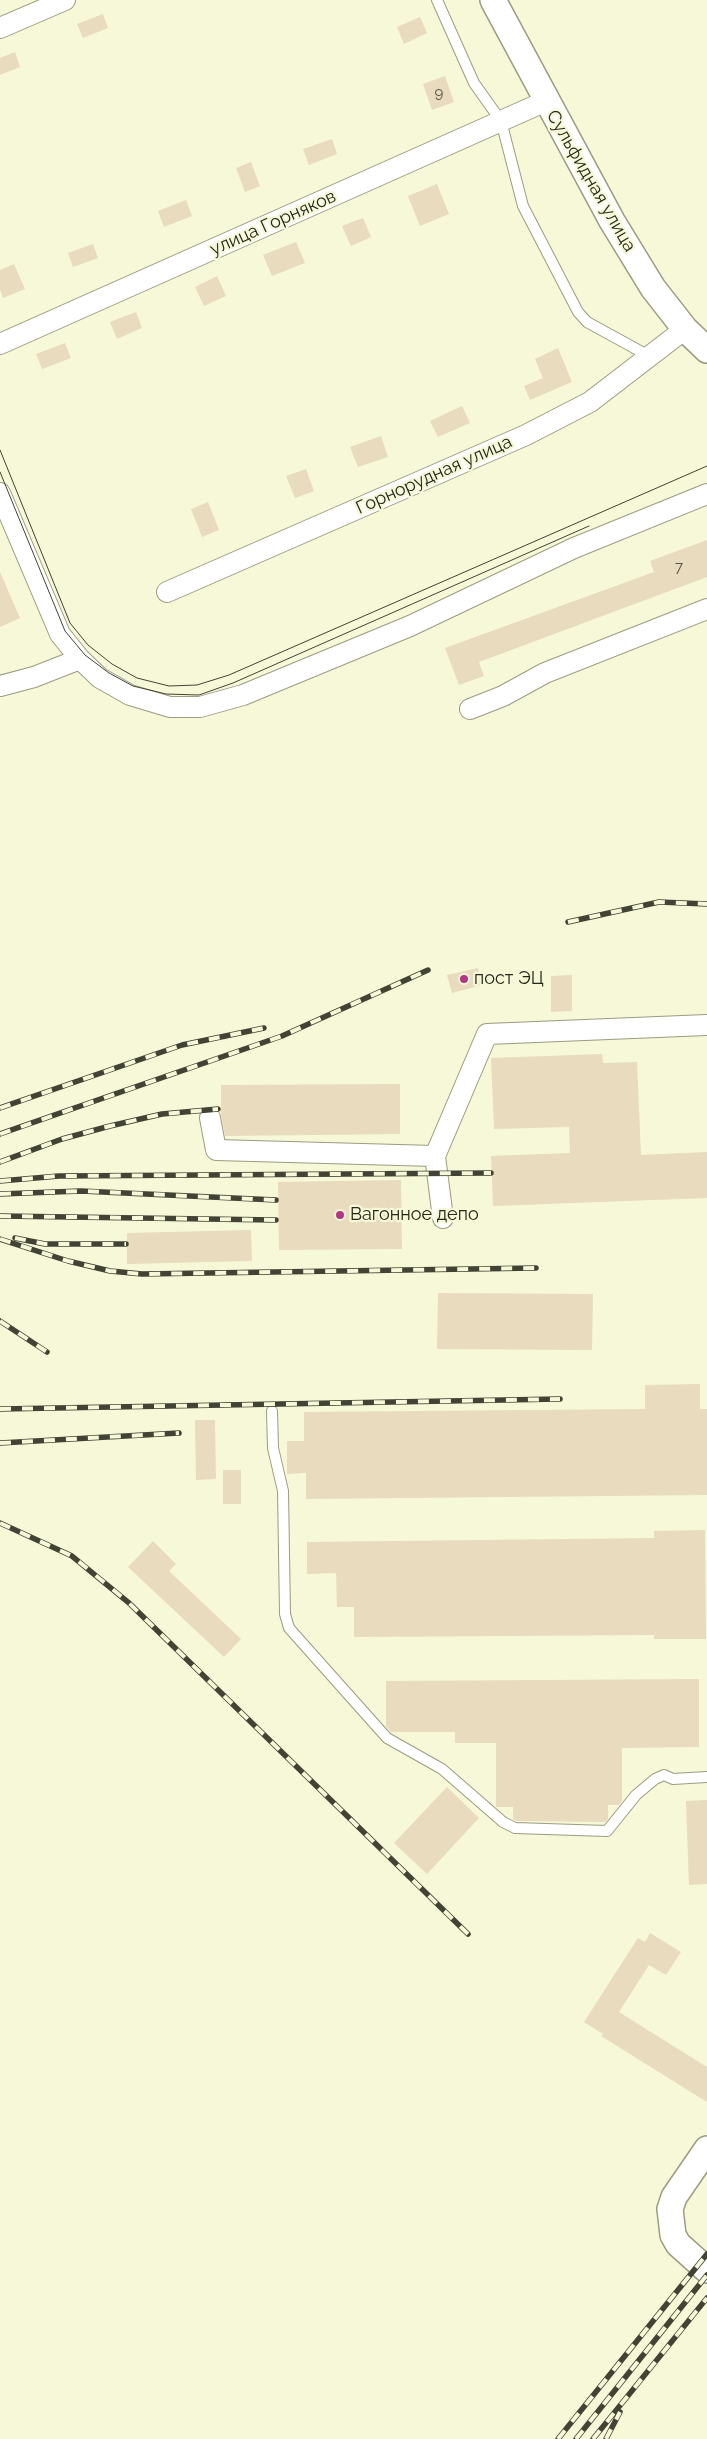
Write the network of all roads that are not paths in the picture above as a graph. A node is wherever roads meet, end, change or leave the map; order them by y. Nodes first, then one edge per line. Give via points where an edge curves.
1 (66, 0) edge
2 (437, 0) edge
3 (493, 0) edge
4 (0, 28) edge
5 (546, 101) junction
6 (501, 121) junction
7 (685, 329) junction
8 (0, 344) edge
9 (707, 350) edge
10 (650, 356) junction
11 (0, 493) edge
12 (707, 494) edge
13 (167, 592) dead end
14 (707, 609) edge
15 (80, 659) junction
16 (0, 686) edge
17 (470, 709) dead end
18 (707, 1025) edge
19 (210, 1118) dead end
20 (435, 1156) junction
21 (443, 1218) dead end
22 (272, 1411) dead end
23 (707, 1777) edge
24 (707, 2149) edge
25 (707, 2270) edge

1 - 4 street
2 - 6 lane via 474,83
3 - 5 street, Сульфидная улица
5 - 6 street, улица Горняков
5 - 7 street, Сульфидная улица via 653,288
6 - 8 street, улица Горняков
6 - 10 lane via 523,206 578,312 587,322
7 - 9 street, Сульфидная улица
7 - 10 street, Горнорудная улица
10 - 13 street, Горнорудная улица via 590,402 526,435
11 - 15 street via 60,634
12 - 15 street via 574,548 410,626 243,695 200,707 170,707 130,695 100,678
14 - 17 street via 545,673 503,696
15 - 16 street
18 - 20 street via 487,1034
19 - 20 street via 216,1150
20 - 21 street
22 - 23 lane via 273,1448 283,1491 286,1614 290,1628 387,1738 442,1769 514,1828 607,1831 636,1795 655,1779 664,1775 673,1779
24 - 25 street via 674,2197 670,2210 678,2244

